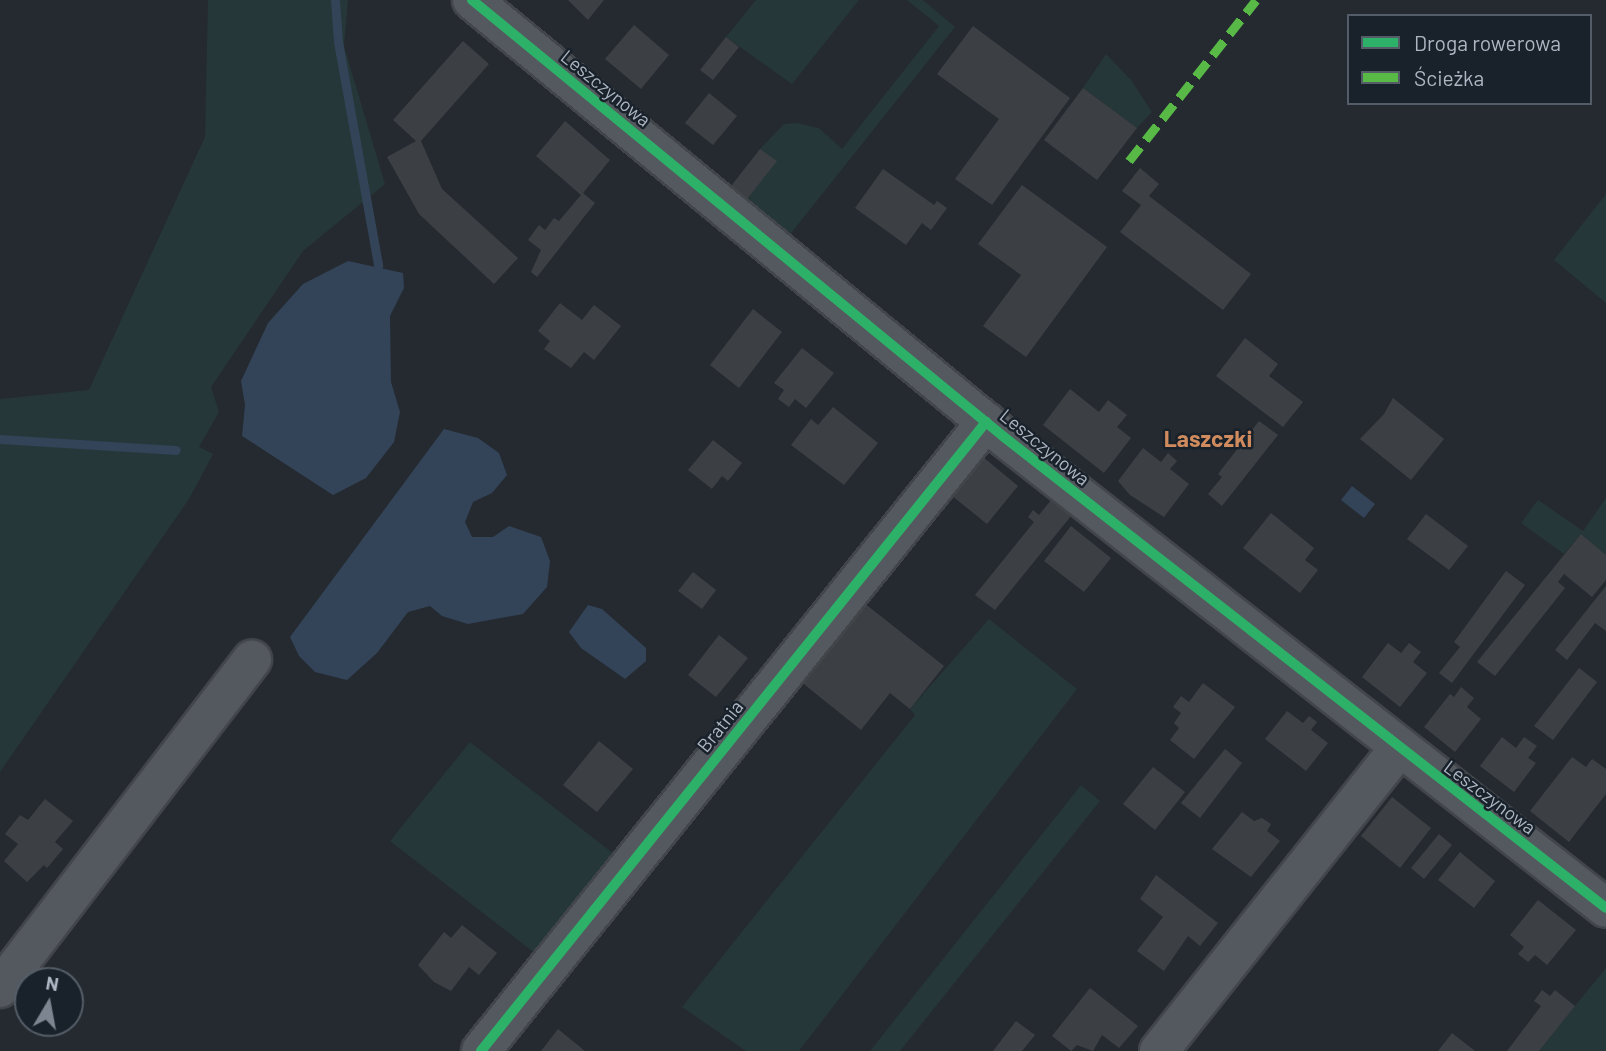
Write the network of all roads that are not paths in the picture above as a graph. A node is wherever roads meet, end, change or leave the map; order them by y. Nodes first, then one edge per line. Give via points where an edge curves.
1 (472, 0) edge
2 (986, 422) junction
3 (252, 659) dead end
4 (1398, 749) junction
5 (1606, 908) edge
6 (0, 988) edge
7 (481, 1051) edge
8 (1159, 1051) edge

1 - 2 street, Leszczynowa
2 - 4 street, Leszczynowa
2 - 7 street, Bratnia
3 - 6 street
4 - 5 street, Leszczynowa
4 - 8 street

